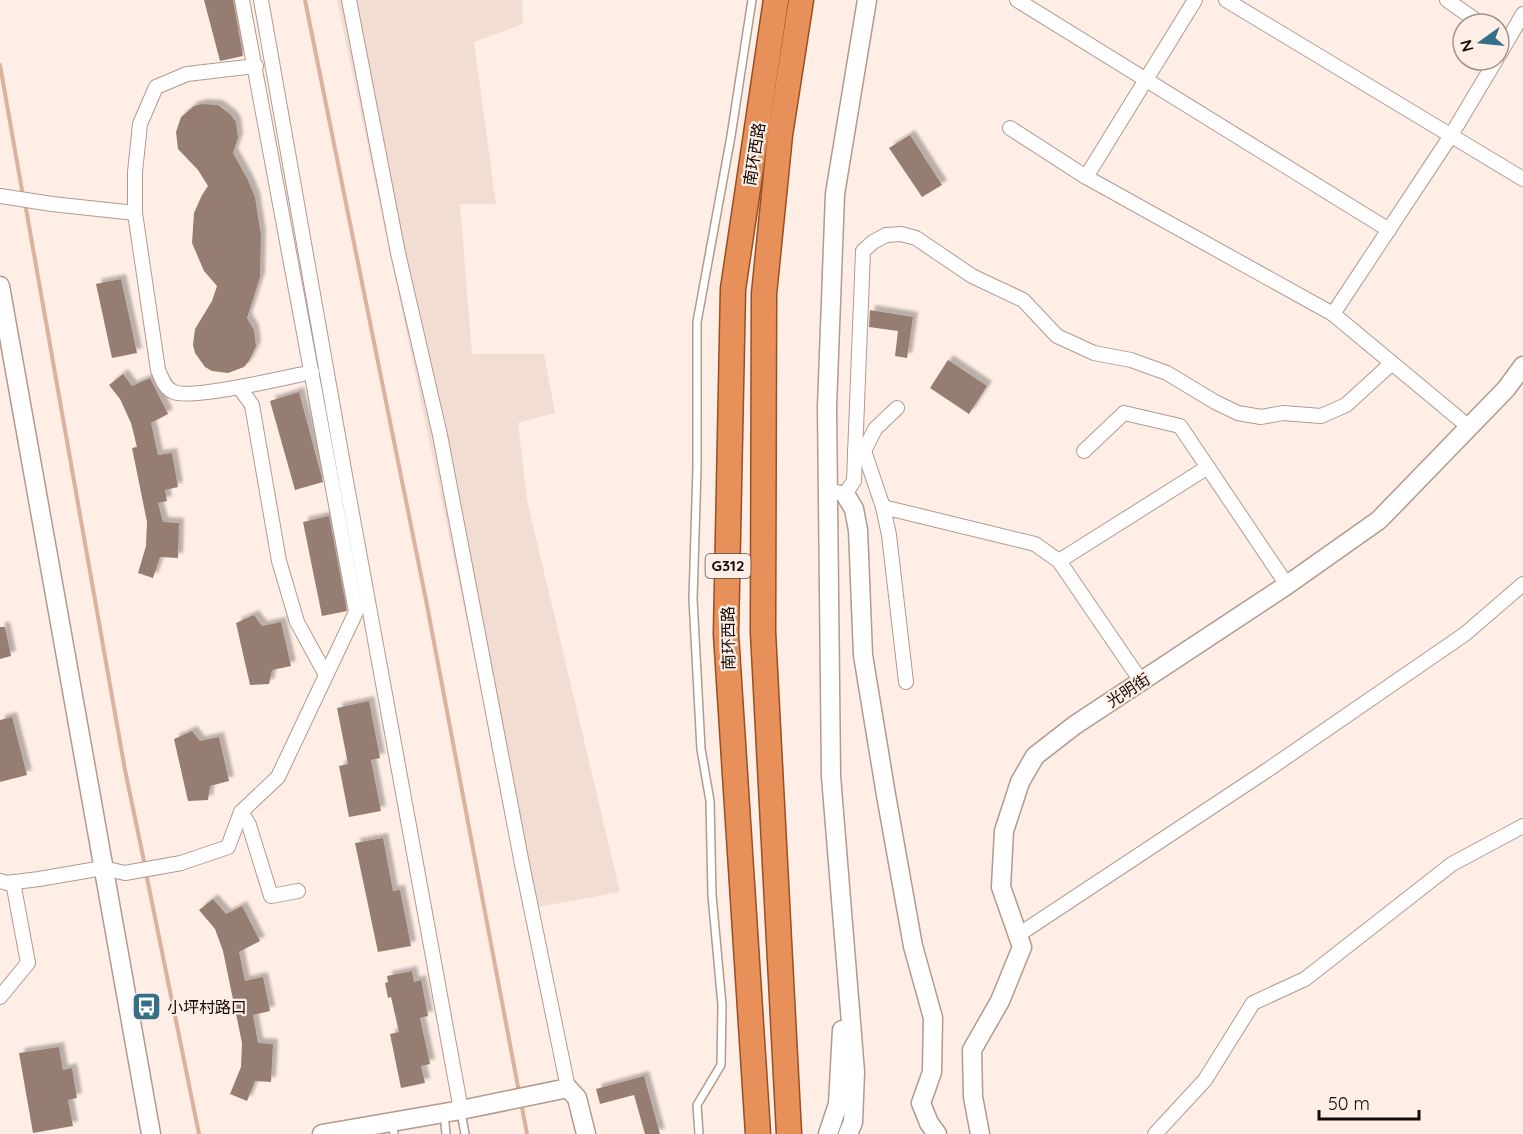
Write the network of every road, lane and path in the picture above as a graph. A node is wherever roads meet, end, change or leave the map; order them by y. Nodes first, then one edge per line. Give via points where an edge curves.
1 (242, 0) edge
2 (261, 0) edge
3 (350, 0) edge
4 (752, 0) edge
5 (776, 0) edge
6 (801, 0) edge
7 (867, 0) edge
8 (1017, 0) edge
9 (1195, 0) edge
10 (1226, 0) edge
11 (1447, 0) edge
12 (1464, 12) edge
13 (1523, 14) edge
14 (1511, 29) edge
15 (256, 66) junction
16 (1489, 72) edge
17 (1146, 80) junction
18 (1010, 128) dead end
19 (1450, 137) junction
20 (1086, 177) junction
21 (1523, 179) edge
22 (0, 196) edge
23 (135, 213) junction
24 (1389, 230) junction
25 (0, 286) edge
26 (1333, 314) junction
27 (1392, 363) junction
28 (1523, 366) edge
29 (312, 372) junction
30 (239, 387) junction
31 (897, 408) dead end
32 (1469, 428) junction
33 (860, 451) junction
34 (1084, 452) dead end
35 (1208, 468) junction
36 (837, 492) junction
37 (883, 507) junction
38 (1059, 561) junction
39 (1523, 584) edge
40 (1287, 585) junction
41 (326, 675) junction
42 (1141, 681) junction
43 (906, 682) dead end
44 (241, 812) junction
45 (1523, 826) edge
46 (104, 868) junction
47 (6, 881) edge
48 (298, 891) dead end
49 (843, 908) junction
50 (1018, 935) junction
51 (0, 998) edge
52 (562, 1089) junction
53 (460, 1110) junction
54 (393, 1128) edge
55 (151, 1134) edge
56 (322, 1134) edge
57 (446, 1134) edge
58 (465, 1134) edge
59 (586, 1134) edge
60 (699, 1134) edge
61 (758, 1134) edge
62 (789, 1134) edge
63 (828, 1134) edge
64 (848, 1134) edge
65 (937, 1134) edge
66 (980, 1134) edge
67 (1155, 1134) edge

1 - 15 street
2 - 53 street
3 - 52 street via 398,253 443,446
4 - 60 lane via 697,322 693,599 722,1005 721,1065 697,1105
5 - 61 highway, 南环西路 / G312 via 732,289 726,622
6 - 62 highway, 南环西路 / G312 via 780,135 764,294 763,632
7 - 36 street via 835,194 827,407
8 - 17 street
9 - 17 street
10 - 19 street
11 - 12 street
13 - 14 street
15 - 23 street via 187,74 156,87 140,124
15 - 29 street
16 - 19 street
17 - 20 street
17 - 24 street
18 - 20 street
19 - 21 street
19 - 24 street
20 - 26 street
22 - 23 street
23 - 30 street via 158,370 164,383 171,392 183,395
24 - 26 street
25 - 46 street
26 - 27 street
27 - 32 street
27 - 33 street via 1346,405 1321,416 1283,413 1261,417 1238,413 1167,373 1094,352 1057,336 1023,300 972,276 916,238 894,234 873,242 863,251
28 - 32 street, 光明街
29 - 30 street
29 - 41 street via 356,612
30 - 41 street via 252,405 279,561 297,622
31 - 33 street
32 - 40 street, 光明街 via 1379,520
33 - 36 street via 854,481
33 - 37 street
34 - 35 street via 1124,412 1180,426
35 - 38 street
35 - 40 street
36 - 49 street via 831,776
36 - 65 street via 854,509 858,530 863,655 913,946 933,1018 932,1072 921,1103
37 - 38 street via 1035,544
37 - 43 street
38 - 42 street
39 - 50 street via 1465,634
40 - 42 street, 光明街
41 - 44 street via 278,777
42 - 50 street, 光明街 via 1035,756 1020,782 1004,831 1001,887
44 - 46 street via 228,847 181,863 125,873
44 - 48 street via 249,825 271,896
45 - 67 street via 1452,864 1305,979 1253,1003 1205,1080
46 - 47 street
46 - 55 street
47 - 51 street via 28,963
49 - 63 street via 841,1065 838,1104
49 - 64 street via 855,1072 853,1122
50 - 66 street, 光明街 via 1022,947 1000,1001 972,1050 973,1097
52 - 53 street
52 - 59 street via 577,1098
53 - 54 street
53 - 57 lane
53 - 58 lane
54 - 56 street

